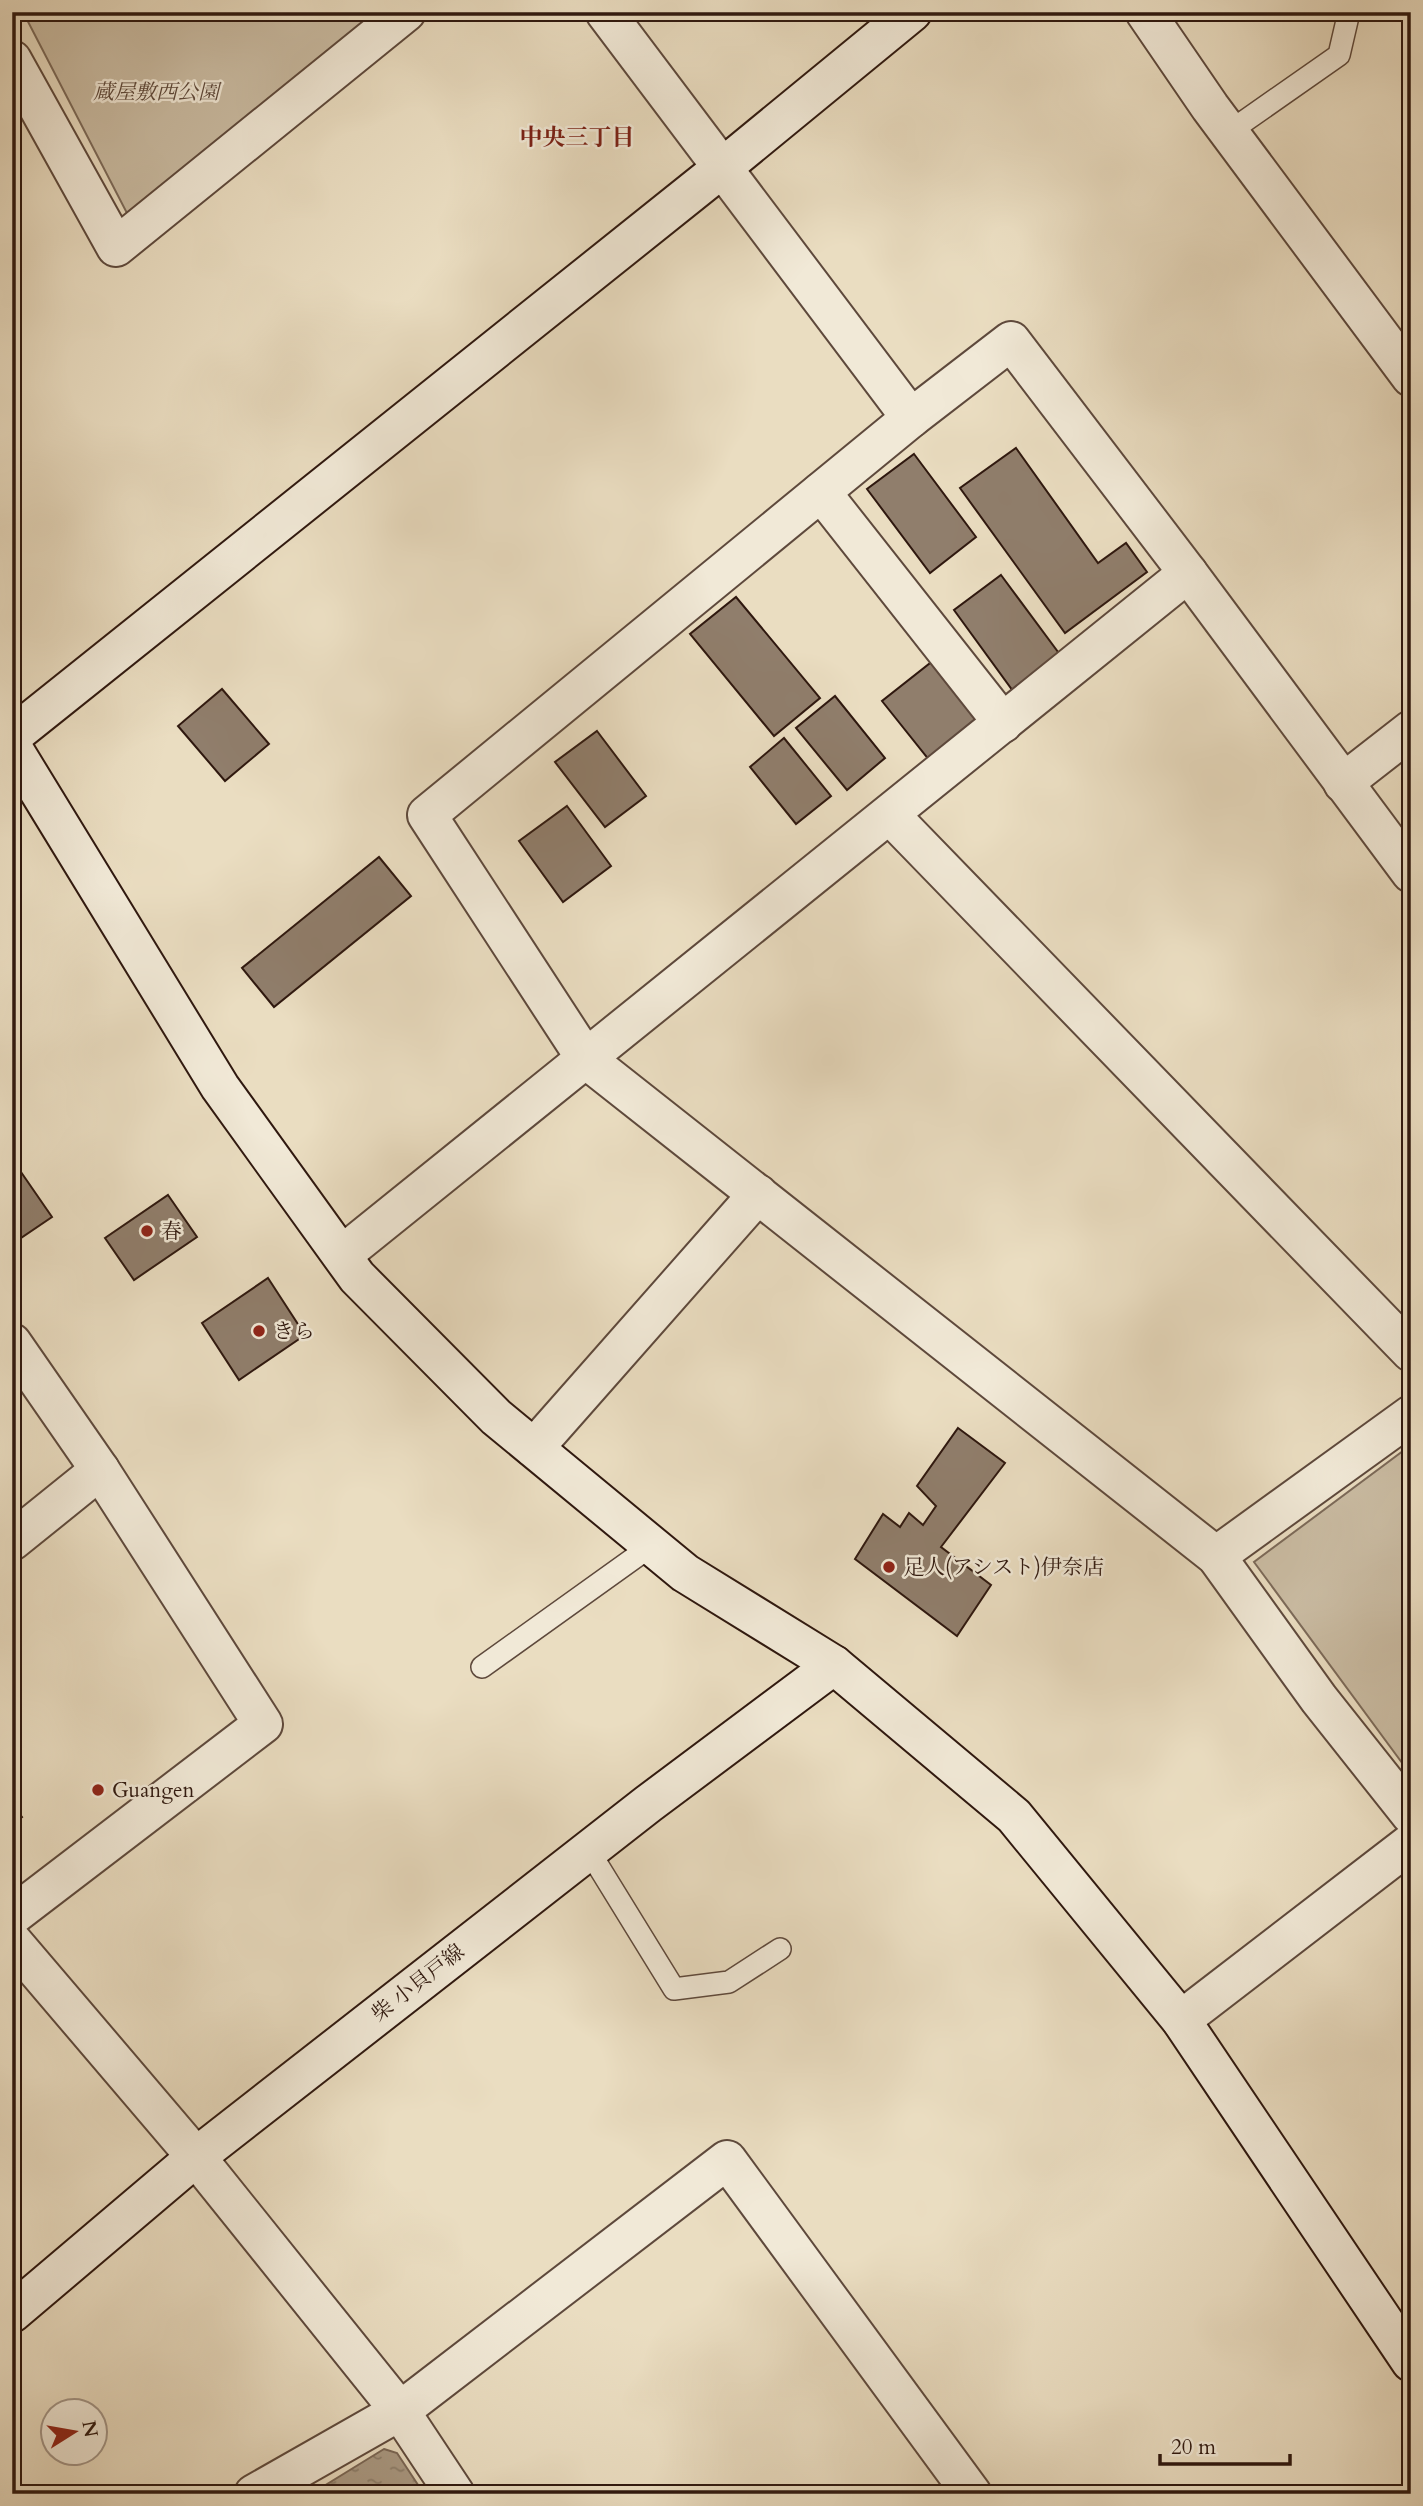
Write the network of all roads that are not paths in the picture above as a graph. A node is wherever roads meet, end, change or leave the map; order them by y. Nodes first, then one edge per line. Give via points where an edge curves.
1 (406, 12) edge
2 (605, 12) edge
3 (912, 12) edge
4 (1145, 12) edge
5 (1349, 12) edge
6 (12, 60) edge
7 (1229, 132) junction
8 (722, 168) junction
9 (1411, 377) edge
10 (911, 418) junction
11 (821, 492) junction
12 (1188, 573) junction
13 (1003, 723) junction
14 (1411, 730) edge
15 (12, 736) edge
16 (12, 747) edge
17 (1343, 783) junction
18 (890, 815) junction
19 (1411, 873) edge
20 (586, 1059) junction
21 (758, 1194) junction
22 (342, 1255) junction
23 (12, 1343) edge
24 (1411, 1352) edge
25 (1411, 1415) edge
26 (534, 1448) junction
27 (100, 1470) junction
28 (12, 1541) edge
29 (651, 1545) junction
30 (1216, 1556) junction
31 (834, 1665) junction
32 (482, 1667) dead end
33 (1411, 1815) edge
34 (1411, 1843) edge
35 (589, 1851) junction
36 (12, 1916) edge
37 (12, 1941) edge
38 (780, 1950) dead end
39 (1181, 2020) junction
40 (196, 2157) junction
41 (12, 2313) edge
42 (1411, 2362) edge
43 (400, 2411) junction
44 (254, 2494) edge
45 (455, 2494) edge
46 (972, 2494) edge

1 - 6 street via 116,247
2 - 8 street
3 - 8 street
4 - 7 street
5 - 7 lane via 1339,55
7 - 9 street
8 - 10 street
8 - 15 street
10 - 11 street
10 - 12 street via 1011,341
11 - 13 street
11 - 20 street via 427,815
12 - 13 street
12 - 17 street
13 - 18 street
14 - 17 street
16 - 22 street via 220,1087
17 - 19 street
18 - 20 street
18 - 24 street
20 - 21 street
20 - 22 street
21 - 26 street
21 - 30 street
22 - 26 street via 357,1277 496,1417
23 - 27 street
25 - 30 street
26 - 29 street
27 - 28 street
27 - 36 street via 263,1724
29 - 31 street via 685,1573
29 - 32 lane
30 - 33 street via 1319,1699
31 - 35 street, 柴 小貝戸線
31 - 39 street via 1014,1816
34 - 39 street
35 - 38 lane via 674,1989 729,1982
35 - 40 street, 柴 小貝戸線
37 - 40 street
39 - 42 street
40 - 41 street, 柴 小貝戸線
40 - 43 street
43 - 44 street
43 - 45 street
43 - 46 street via 727,2160

